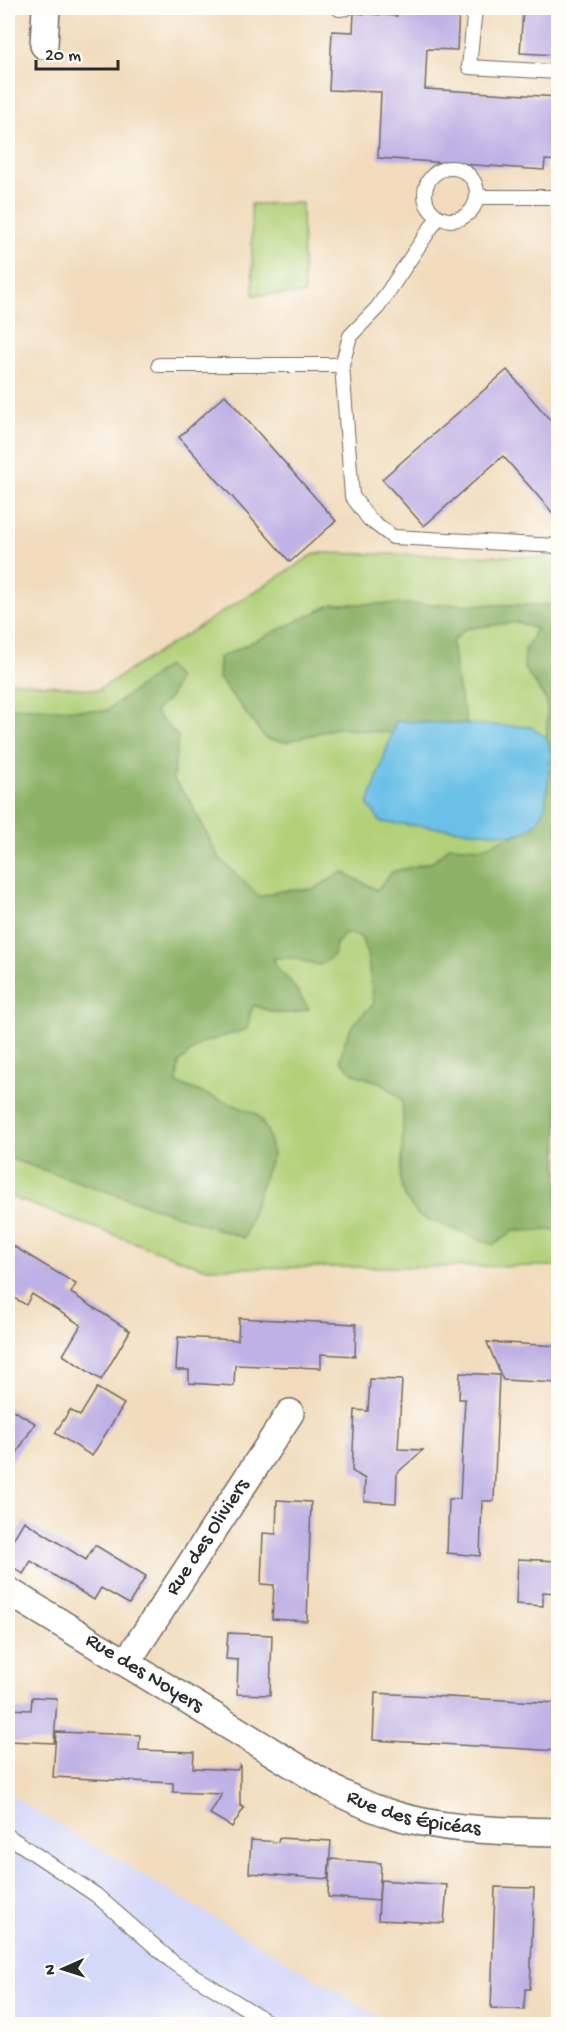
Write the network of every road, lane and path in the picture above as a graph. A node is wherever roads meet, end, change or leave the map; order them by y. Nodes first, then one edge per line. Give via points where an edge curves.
1 (46, 8) edge
2 (475, 8) edge
3 (44, 45) dead end
4 (558, 72) edge
5 (558, 196) edge
6 (478, 197) junction
7 (438, 217) junction
8 (159, 365) dead end
9 (342, 365) junction
10 (558, 546) edge
11 (290, 1413) dead end
12 (8, 1591) edge
13 (126, 1663) junction
14 (281, 1757) joint
15 (558, 1832) edge
16 (8, 1836) edge
17 (271, 2025) edge

1 - 3 street
2 - 4 lane via 469,68
5 - 6 lane
6 - 7 lane via 468,215 458,220
6 - 7 lane via 477,186 464,170 444,168 434,173 424,191 425,201
7 - 9 lane via 378,307 350,336
8 - 9 lane
9 - 10 lane via 352,496 369,519 393,537
11 - 13 street, Rue des Oliviers
12 - 13 street, Rue des Noyers
13 - 14 street, Rue des Noyers
14 - 15 street, Rue des Épicéas via 338,1792 384,1812 425,1823 477,1830
16 - 17 lane via 96,1895 176,1964

